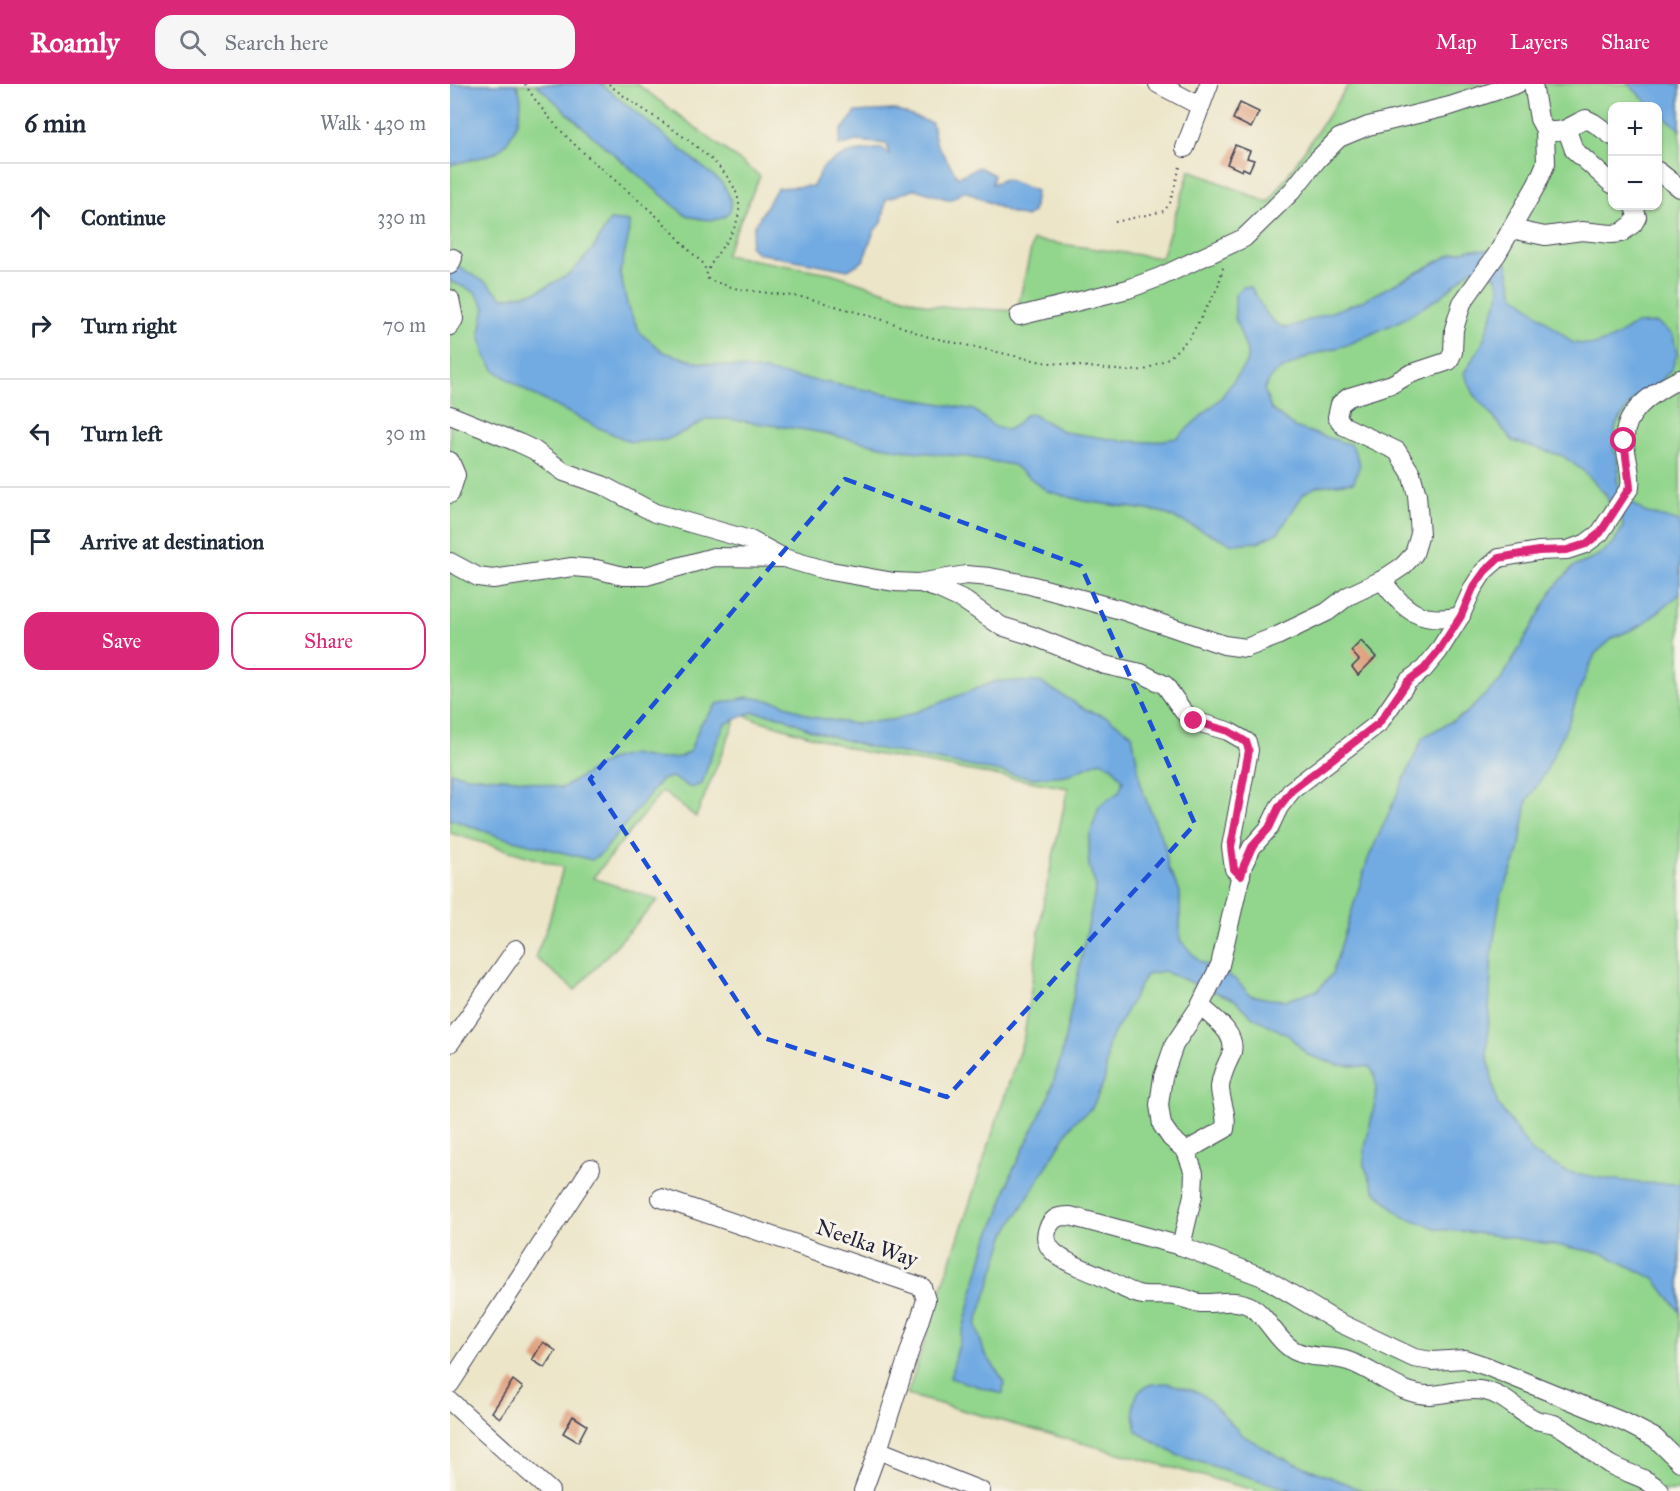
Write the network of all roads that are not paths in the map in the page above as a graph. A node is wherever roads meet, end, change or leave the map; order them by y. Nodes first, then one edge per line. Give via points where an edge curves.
1 (1158, 84) edge
2 (1209, 84) edge
3 (1517, 84) edge
4 (1533, 84) edge
5 (1200, 106) junction
6 (1545, 130) junction
7 (1567, 130) junction
8 (1608, 133) edge
9 (1185, 148) road end
10 (1662, 174) edge
11 (1608, 180) edge
12 (1680, 188) edge
13 (1635, 210) edge
14 (1511, 229) junction
15 (450, 299) edge
16 (1019, 316) dead end
17 (450, 326) edge
18 (1680, 379) edge
19 (450, 415) edge
20 (450, 462) edge
21 (450, 494) edge
22 (784, 558) junction
23 (450, 562) edge
24 (1382, 580) junction
25 (918, 583) junction
26 (1461, 616) junction
27 (1436, 619) junction
28 (1448, 637) junction
29 (1241, 876) junction
30 (516, 949) dead end
31 (1203, 1001) junction
32 (450, 1043) edge
33 (1186, 1151) junction
34 (591, 1168) dead end
35 (662, 1198) dead end
36 (1181, 1246) junction
37 (1263, 1277) junction
38 (1250, 1306) junction
39 (450, 1384) edge
40 (450, 1401) edge
41 (878, 1450) junction
42 (1680, 1462) edge
43 (550, 1491) edge
44 (863, 1491) edge
45 (981, 1491) edge
46 (1660, 1491) edge

1 - 5 street
2 - 5 street
3 - 16 street via 1368,126 1339,138 1244,238 1128,289
4 - 6 street via 1539,119
5 - 9 street
6 - 7 street
6 - 14 street via 1546,163
7 - 8 street via 1586,119
7 - 11 street via 1574,150
10 - 12 street
13 - 14 street via 1637,217 1622,233 1582,231 1545,236
14 - 24 street via 1462,303 1449,361 1349,397 1340,405 1337,417 1344,426 1397,451 1411,473 1417,495 1420,534 1414,554
15 - 17 street via 454,319
18 - 26 street via 1658,389 1638,408 1626,427 1630,487 1600,533 1586,544 1567,550 1499,558 1473,588
19 - 22 street via 519,442 564,472 602,485 655,513 750,540
20 - 21 street via 456,475
22 - 23 street via 714,558 646,576 572,567 493,579 478,577
22 - 25 street via 825,570
24 - 25 street via 1348,596 1327,612 1246,648 1224,645 1121,610 990,577 966,575
24 - 27 street via 1397,602 1410,611
25 - 29 street via 965,601 1001,626 1105,665 1141,673 1165,685 1194,721 1228,731 1246,742 1249,750 1231,847 1234,869
26 - 27 street
26 - 28 street
27 - 28 street
28 - 29 street via 1424,669 1408,681 1379,723 1292,790 1269,828 1252,847
29 - 31 street via 1220,965
30 - 32 street
31 - 33 street via 1174,1045 1159,1105 1162,1125
31 - 33 street via 1233,1041 1220,1088 1226,1122 1225,1129
33 - 36 street via 1194,1173 1193,1194
34 - 39 street
35 - 41 street, Neelka Way via 922,1287 926,1300
36 - 37 street
36 - 38 street via 1070,1216 1052,1220 1047,1231 1048,1246 1056,1255 1140,1295
37 - 38 street
37 - 42 street via 1338,1322 1414,1358 1465,1359 1626,1423 1655,1438
38 - 46 street via 1294,1351 1349,1361 1395,1386 1430,1395 1461,1390 1485,1391 1502,1397 1536,1420 1555,1424 1607,1463 1648,1480
40 - 43 street
41 - 44 street, Neelka Way
41 - 45 street

